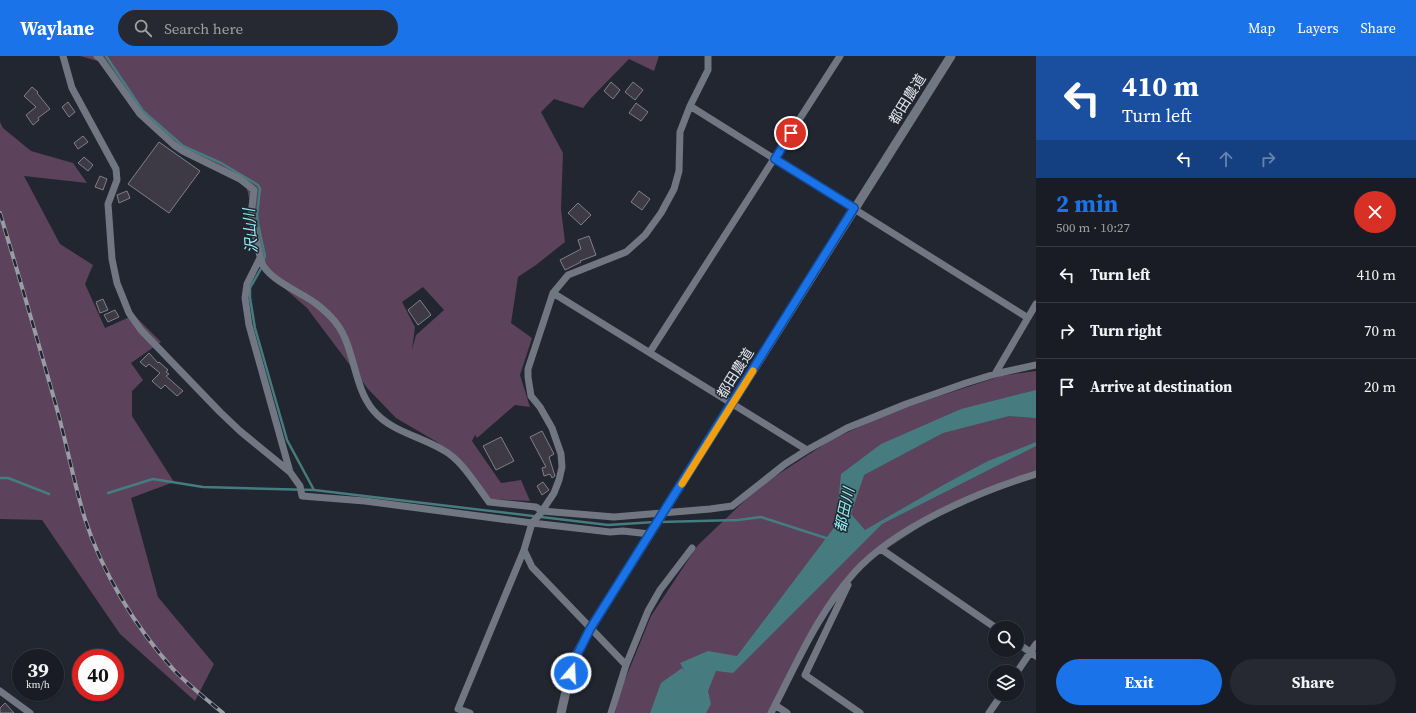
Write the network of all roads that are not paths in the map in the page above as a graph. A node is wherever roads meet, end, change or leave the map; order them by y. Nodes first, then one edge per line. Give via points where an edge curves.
1 (63, 56) edge
2 (98, 56) edge
3 (708, 56) edge
4 (840, 56) edge
5 (951, 56) edge
6 (690, 106) junction
7 (775, 159) junction
8 (854, 208) junction
9 (262, 262) junction
10 (553, 293) junction
11 (1036, 304) edge
12 (1028, 318) junction
13 (650, 352) junction
14 (1036, 365) edge
15 (995, 374) junction
16 (732, 404) junction
17 (807, 450) junction
18 (290, 472) junction
19 (1036, 474) edge
20 (541, 512) junction
21 (663, 514) junction
22 (534, 522) junction
23 (652, 531) junction
24 (692, 548) dead end
25 (880, 549) junction
26 (524, 550) junction
27 (854, 573) junction
28 (988, 623) edge
29 (590, 629) junction
30 (1036, 644) edge
31 (1024, 648) edge
32 (1033, 654) edge
33 (626, 665) junction
34 (1023, 665) edge
35 (0, 691) edge
36 (997, 701) edge
37 (775, 705) junction
38 (30, 713) edge
39 (470, 713) edge
40 (562, 713) edge
41 (611, 713) edge
42 (771, 713) edge
43 (787, 713) edge
44 (860, 713) edge
45 (989, 713) edge

1 - 18 street via 72,88 116,169 117,180 108,204 112,260 117,283 129,313 141,330 220,412
2 - 9 street via 140,114 174,145 240,179 254,190 252,215
3 - 6 street via 708,70
4 - 7 street
5 - 8 street, 都田農道
6 - 7 street
6 - 10 street via 680,132 679,171 674,189 645,235 626,252 568,275
7 - 8 street
7 - 13 street
8 - 12 street
8 - 16 street, 都田農道
9 - 18 street via 247,284 245,298 248,325
9 - 20 street via 283,284 315,303 337,323 366,400 382,420 444,450 456,459 489,502 536,507
10 - 13 street
10 - 20 street via 528,369 531,396 552,428 562,454 559,480 554,493
11 - 12 street
12 - 15 street
13 - 16 street
14 - 15 street
15 - 17 street via 877,415
16 - 17 street
16 - 21 street, 都田農道
17 - 21 street via 732,506
18 - 22 street via 300,486 302,496 365,501
19 - 25 street via 952,508
20 - 21 street via 614,517
20 - 22 street
21 - 23 street, 都田農道
22 - 23 street via 610,532
22 - 26 street
23 - 29 street, 都田農道
24 - 33 street via 660,590 648,611
25 - 27 street
25 - 28 street
26 - 29 street via 532,568
26 - 39 street via 458,709
27 - 37 street via 820,620
27 - 44 street via 806,675
29 - 33 street
29 - 40 street, 都田農道 via 574,661
30 - 32 street
31 - 32 street
32 - 34 street
33 - 41 street
35 - 38 street
36 - 45 street
37 - 42 street
37 - 43 street

